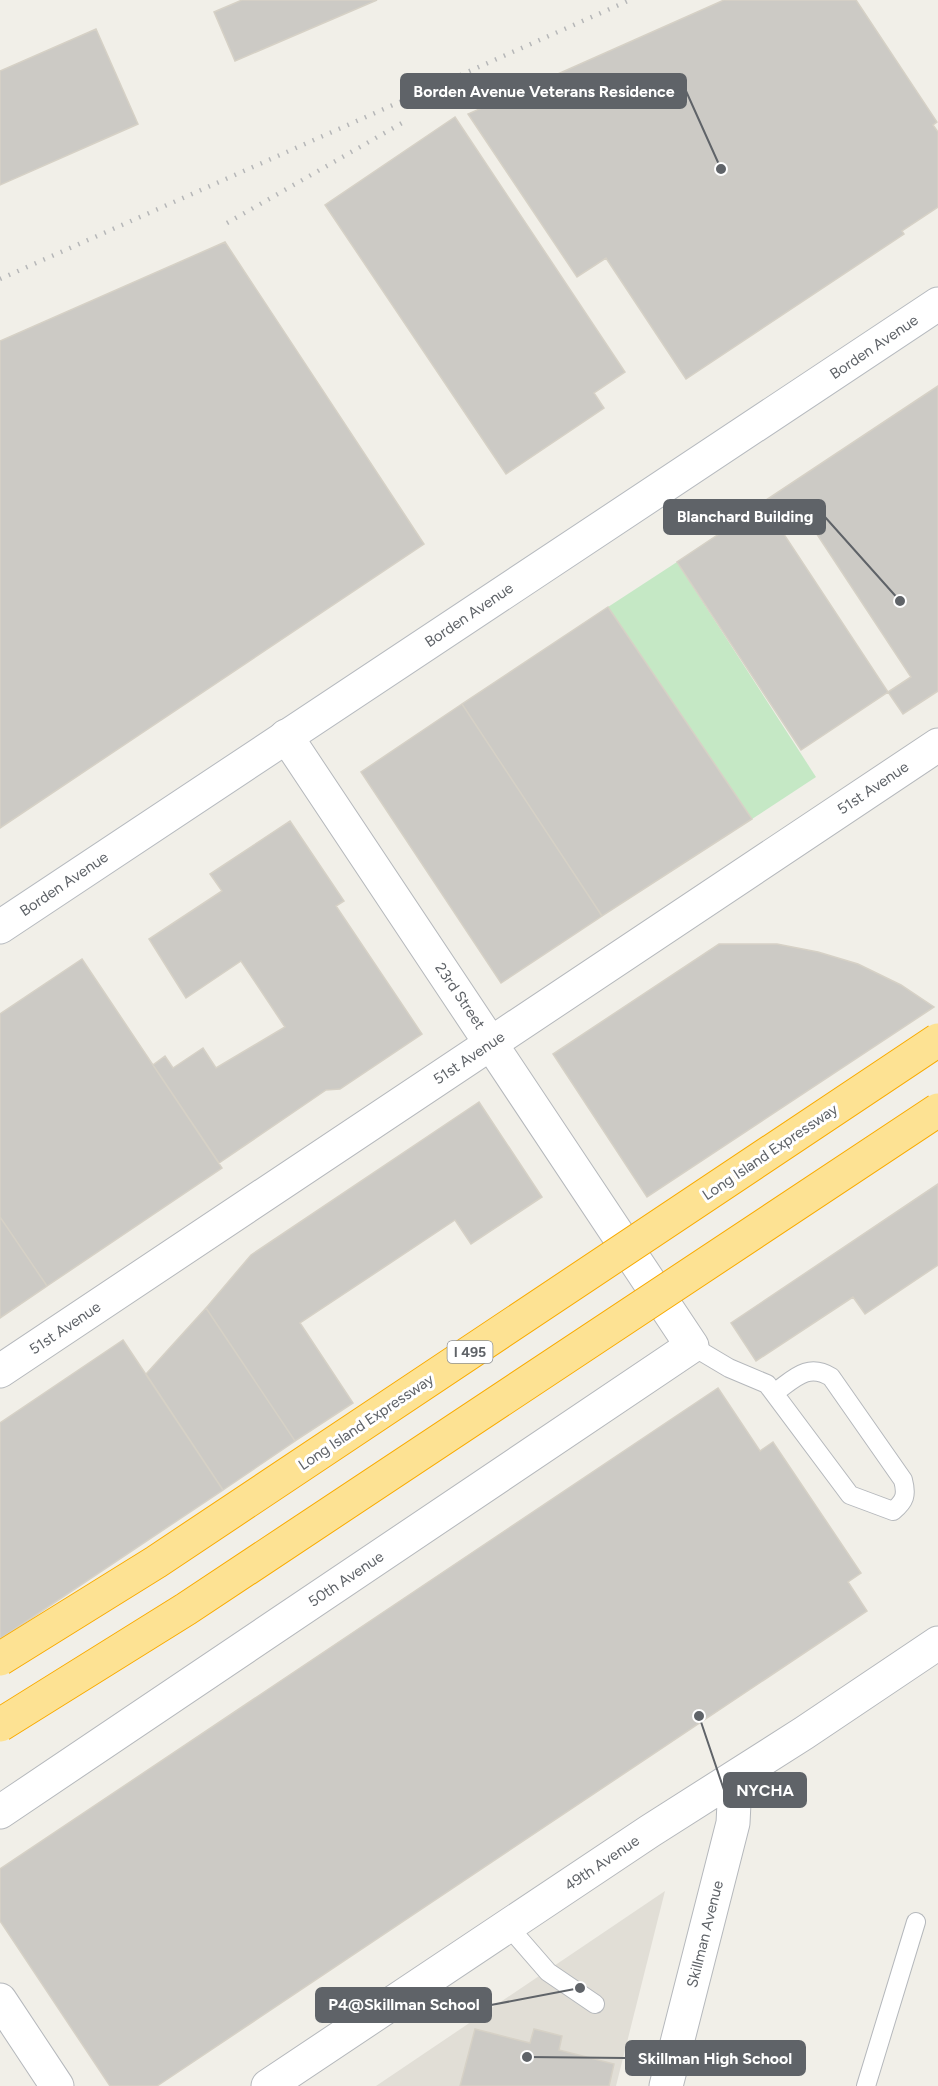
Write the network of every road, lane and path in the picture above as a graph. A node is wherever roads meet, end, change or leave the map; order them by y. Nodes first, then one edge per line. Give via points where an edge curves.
1 (938, 304) edge
2 (286, 736) junction
3 (938, 745) edge
4 (0, 927) edge
5 (938, 1040) edge
6 (492, 1044) junction
7 (938, 1110) edge
8 (692, 1346) junction
9 (0, 1371) edge
10 (774, 1393) junction
11 (938, 1643) edge
12 (0, 1659) edge
13 (0, 1725) edge
14 (729, 1781) junction
15 (0, 1812) edge
16 (916, 1922) dead end
17 (508, 1926) junction
18 (0, 2000) edge
19 (596, 2004) dead end
20 (57, 2086) edge
21 (268, 2086) edge
22 (666, 2086) edge
23 (866, 2086) edge

1 - 2 street, Borden Avenue
2 - 4 street, Borden Avenue
2 - 6 street, 23rd Street
3 - 6 street, 51st Avenue
5 - 12 highway, Long Island Expressway / I 495, bridge via 156,1562
6 - 8 street, 23rd Street
6 - 9 street, 51st Avenue
7 - 13 highway, bridge via 186,1609
8 - 10 lane via 767,1384
8 - 15 street, 50th Avenue
10 - 10 lane via 850,1495 893,1511 903,1503 903,1480 831,1377 807,1371
11 - 14 street, 49th Avenue
14 - 17 street, 49th Avenue
14 - 22 street, Skillman Avenue via 733,1823
16 - 23 lane
17 - 19 lane via 548,1972
17 - 21 street, 49th Avenue
18 - 20 street

